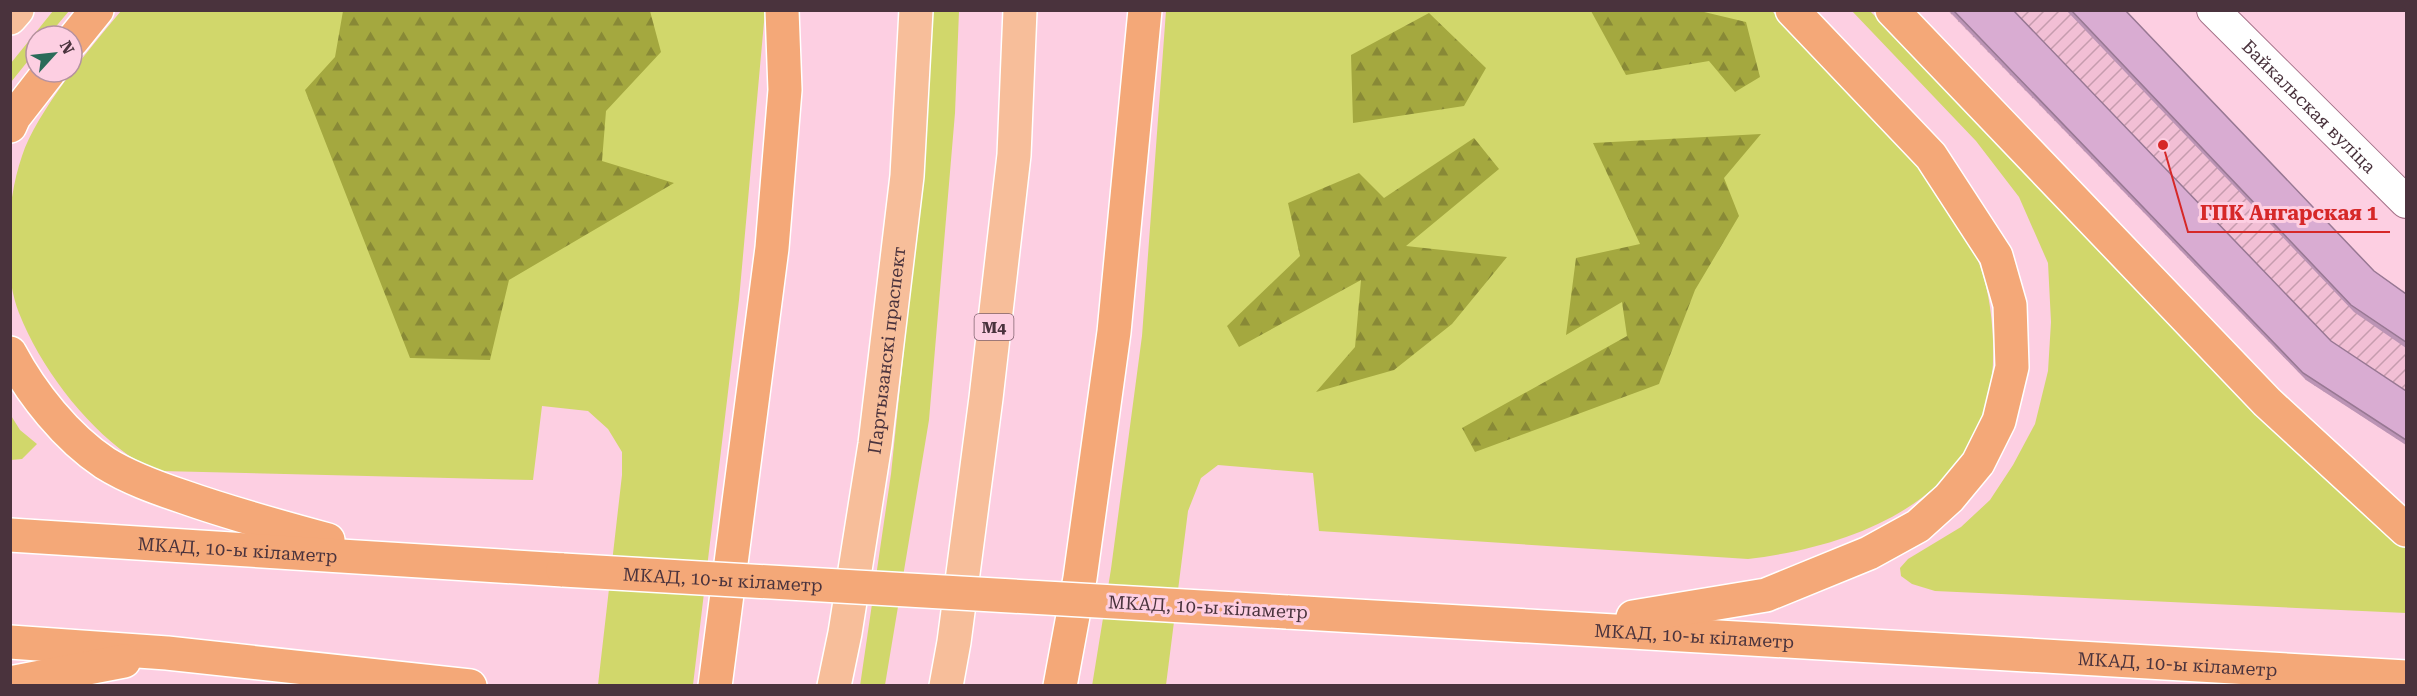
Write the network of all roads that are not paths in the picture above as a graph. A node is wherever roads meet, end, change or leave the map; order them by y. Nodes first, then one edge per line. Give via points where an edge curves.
1 (17, 10) edge
2 (96, 10) edge
3 (782, 10) edge
4 (790, 10) edge
5 (916, 10) edge
6 (1020, 10) edge
7 (1792, 10) edge
8 (1892, 10) edge
9 (2213, 10) edge
10 (1143, 17) edge
11 (10, 18) edge
12 (84, 26) edge
13 (40, 84) edge
14 (785, 90) junction
15 (10, 126) edge
16 (2406, 202) edge
17 (10, 353) edge
18 (2406, 530) edge
19 (10, 535) edge
20 (397, 559) junction
21 (1576, 626) junction
22 (10, 642) edge
23 (167, 653) junction
24 (2406, 677) edge
25 (10, 683) edge
26 (470, 686) edge
27 (715, 686) edge
28 (834, 686) edge
29 (945, 686) edge
30 (1060, 686) edge

1 - 11 main road
2 - 12 highway
3 - 14 highway
4 - 14 main road
5 - 28 main road, Партызанскі праспект via 907,176 880,397
6 - 29 main road, М4 via 1014,155 977,467
7 - 21 highway via 1931,156 1996,256 2010,304 2012,367 2000,421 1978,463 1949,498 1918,526 1869,553 1766,595
8 - 18 highway via 2267,402
9 - 16 street, Байкальская вуліца
10 - 30 highway via 1114,332 1080,578
13 - 15 highway
14 - 27 highway via 772,248
17 - 20 highway via 64,428 104,462 146,484 235,515
19 - 20 highway, МКАД, 10-ы кіламетр
20 - 21 highway, МКАД, 10-ы кіламетр, bridge
21 - 24 highway, МКАД, 10-ы кіламетр
22 - 23 highway
23 - 25 highway
23 - 26 highway

